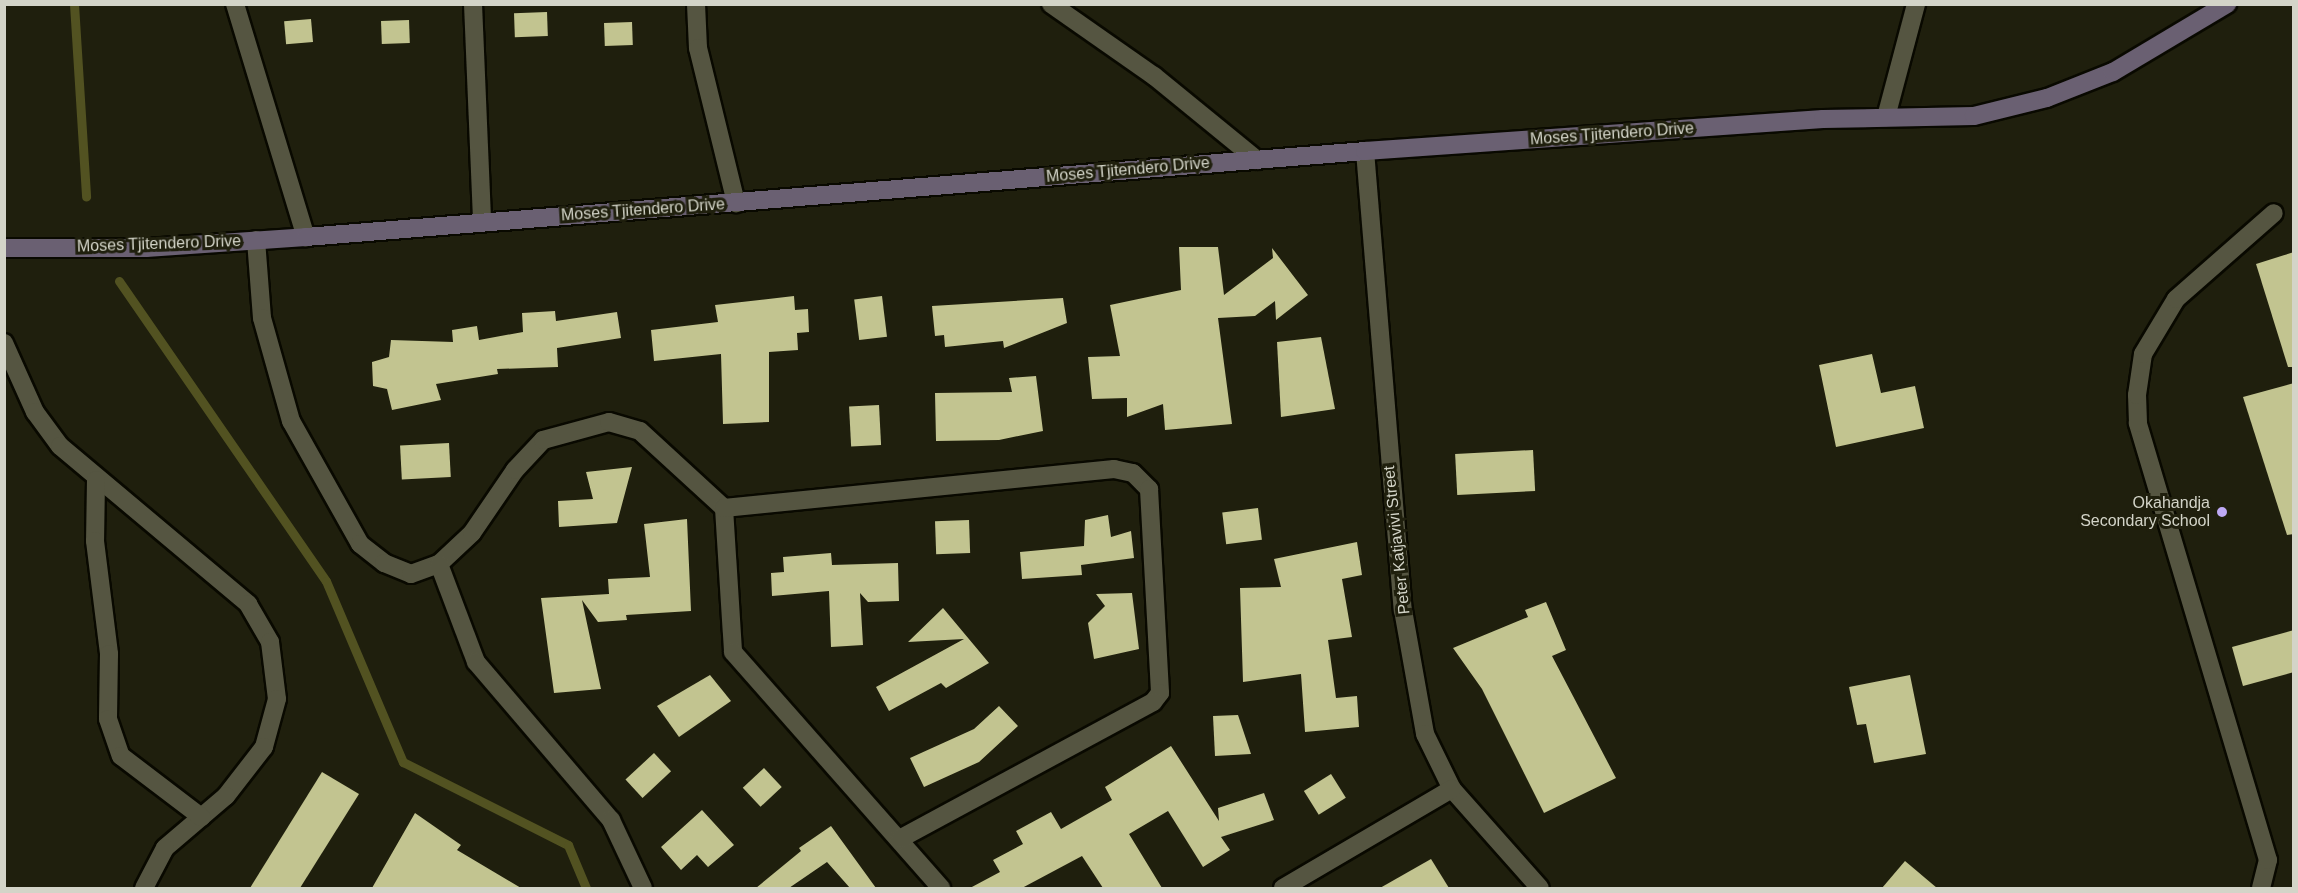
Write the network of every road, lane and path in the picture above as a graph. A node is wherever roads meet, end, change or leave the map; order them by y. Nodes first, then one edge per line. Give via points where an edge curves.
1 (235, 4) edge
2 (473, 4) edge
3 (696, 4) edge
4 (1051, 4) edge
5 (1916, 4) edge
6 (2227, 4) edge
7 (1886, 117) junction
8 (1365, 151) junction
9 (1257, 160) junction
10 (736, 203) junction
11 (2274, 213) dead end
12 (482, 222) junction
13 (306, 237) junction
14 (256, 240) junction
15 (4, 248) edge
16 (4, 343) edge
17 (96, 480) junction
18 (724, 508) junction
19 (439, 564) junction
20 (1452, 789) junction
21 (201, 817) junction
22 (900, 838) junction
23 (144, 888) edge
24 (643, 888) edge
25 (941, 888) edge
26 (1283, 888) edge
27 (1540, 888) edge
28 (2261, 888) edge

1 - 13 street
2 - 12 street
3 - 10 street via 698,48
4 - 9 street via 1154,76
5 - 7 street
6 - 7 street, Moses Tjitendero Drive via 2113,72 2047,98 1974,116
7 - 8 street, Moses Tjitendero Drive
8 - 9 street, Moses Tjitendero Drive
8 - 20 street, Peter Katjavivi Street via 1403,610 1425,734
9 - 10 street, Moses Tjitendero Drive
10 - 12 street, Moses Tjitendero Drive
11 - 28 street via 2176,299 2143,354 2136,395 2138,423 2268,860
12 - 13 street, Moses Tjitendero Drive
13 - 14 street, Moses Tjitendero Drive
14 - 15 street, Moses Tjitendero Drive via 146,248
14 - 19 street via 262,318 291,422 360,544 384,563 411,574
16 - 17 street via 35,412 60,447
17 - 21 street via 95,541 109,654 108,719 121,756
17 - 21 street via 213,571 248,604 270,642 277,699 264,747 226,796
18 - 19 street via 640,431 609,422 543,440 515,470 472,532
18 - 22 street via 729,628 734,652
18 - 22 street via 1114,469 1133,473 1149,489 1160,693 1153,702
19 - 24 street via 476,662 611,820
20 - 26 street
20 - 27 street, Peter Katjavivi Street
21 - 23 street via 165,848
22 - 25 street

